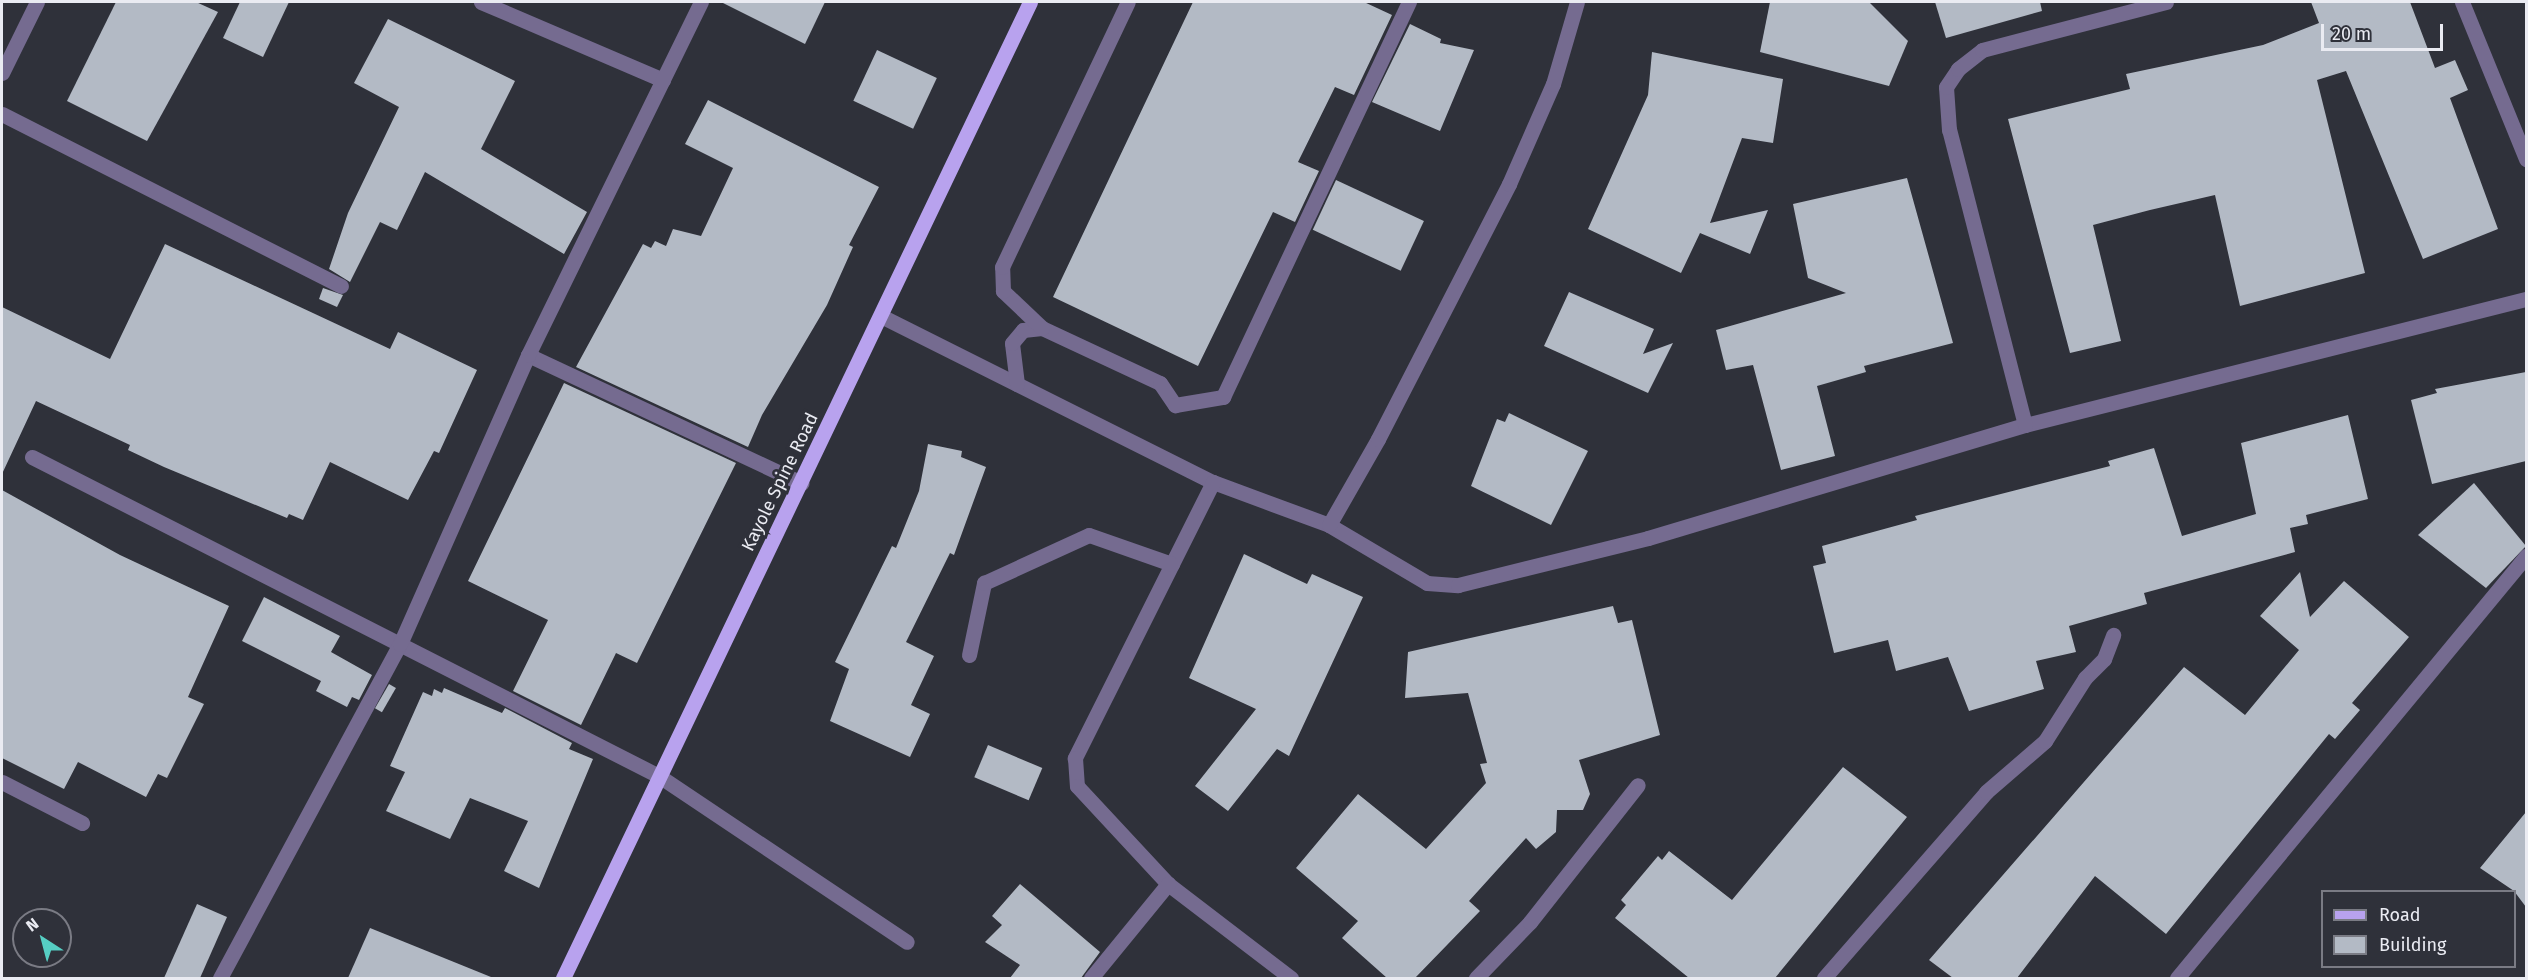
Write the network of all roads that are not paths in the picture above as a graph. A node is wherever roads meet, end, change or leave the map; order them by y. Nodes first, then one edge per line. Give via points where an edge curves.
1 (37, 2) edge
2 (481, 2) edge
3 (701, 2) edge
4 (1030, 2) edge
5 (1128, 2) edge
6 (1409, 2) edge
7 (1577, 2) edge
8 (2166, 2) edge
9 (2462, 2) edge
10 (2, 73) edge
11 (663, 80) junction
12 (2, 114) edge
13 (2526, 159) edge
14 (341, 286) dead end
15 (2526, 299) edge
16 (881, 316) junction
17 (1042, 328) junction
18 (528, 355) junction
19 (1017, 384) junction
20 (2025, 425) junction
21 (32, 458) dead end
22 (1213, 482) junction
23 (801, 483) junction
24 (1329, 525) junction
25 (2526, 556) edge
26 (1172, 564) junction
27 (2113, 635) dead end
28 (400, 644) junction
29 (969, 655) dead end
30 (659, 776) junction
31 (2, 782) edge
32 (1638, 786) dead end
33 (82, 823) dead end
34 (1168, 884) junction
35 (908, 942) dead end
36 (220, 978) edge
37 (563, 978) edge
38 (1091, 978) edge
39 (1291, 978) edge
40 (1476, 978) edge
41 (1824, 978) edge
42 (2176, 978) edge

1 - 10 street
2 - 11 street
3 - 11 street
4 - 16 main road, Kayole Spine Road
5 - 17 street via 1002,267 1003,291
6 - 17 street via 1223,397 1175,405 1160,383
7 - 24 street via 1553,84 1509,184 1378,439
8 - 20 street via 1983,50 1958,69 1946,87 1949,130
9 - 13 street
11 - 18 street
12 - 14 street
15 - 20 street
16 - 19 street
16 - 23 main road, Kayole Spine Road
17 - 19 street via 1023,330 1012,343
18 - 23 street
18 - 28 street
19 - 22 street
20 - 24 street via 1648,538 1458,585 1427,583
21 - 28 street
22 - 24 street
22 - 26 street
23 - 30 main road, Kayole Spine Road
25 - 42 street
26 - 29 street via 1089,535 984,584
26 - 34 street via 1075,758 1077,786
27 - 41 street via 2104,659 2085,678 2045,741 1986,792
28 - 30 street
28 - 36 street
30 - 35 street
30 - 37 main road, Kayole Spine Road
31 - 33 street
32 - 40 street via 1530,922
34 - 38 street
34 - 39 street

